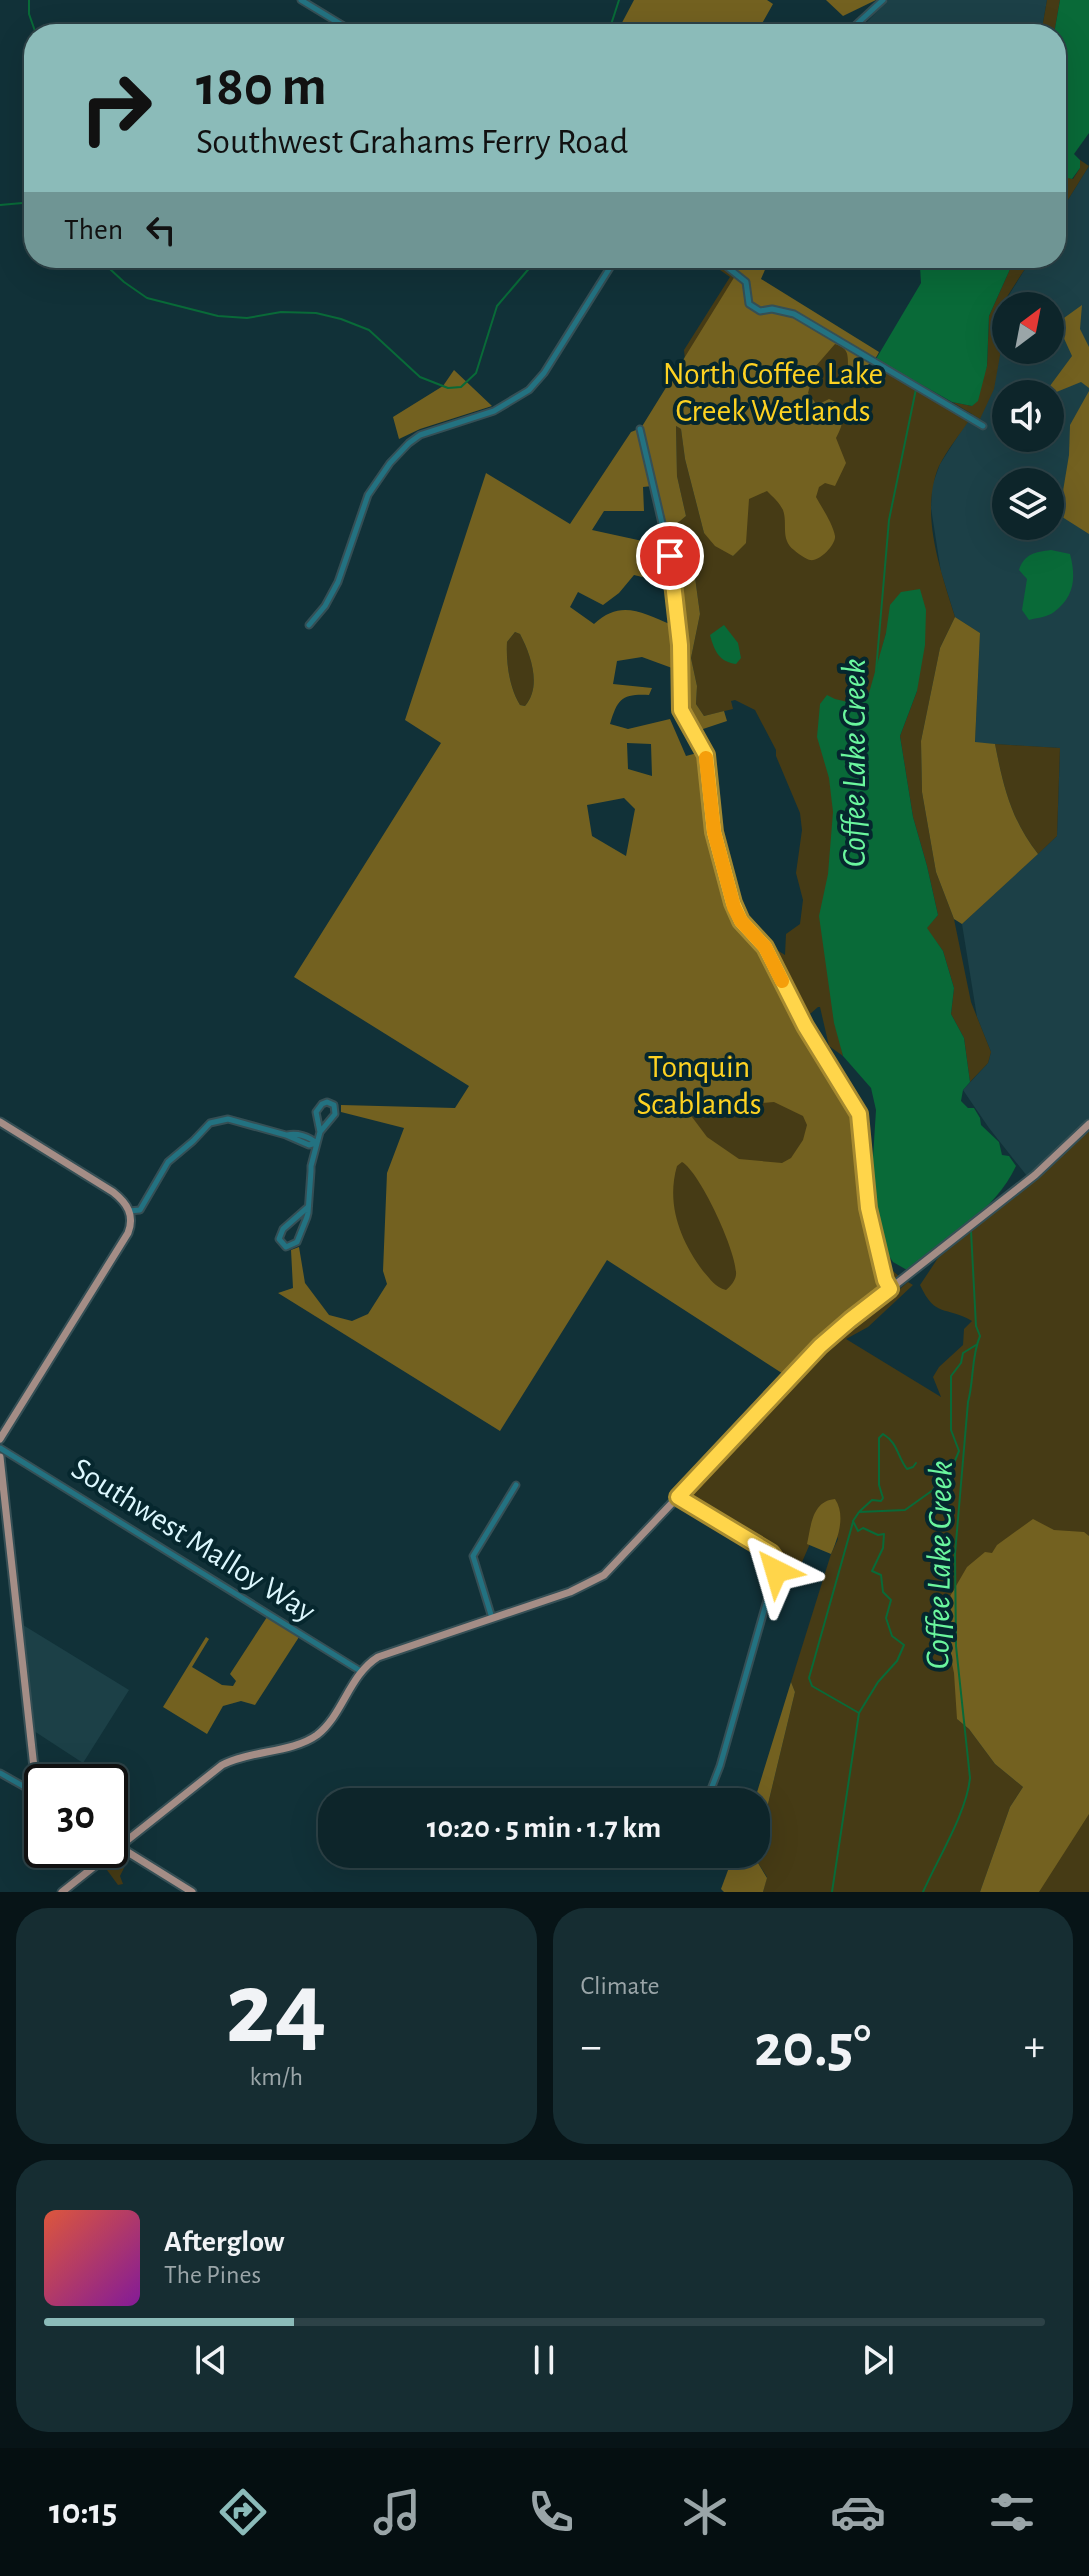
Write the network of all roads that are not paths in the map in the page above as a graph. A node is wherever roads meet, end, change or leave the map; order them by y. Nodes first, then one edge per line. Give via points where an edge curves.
1 (301, 0) edge
2 (883, 0) edge
3 (341, 24) edge
4 (857, 24) edge
5 (610, 268) edge
6 (728, 268) edge
7 (983, 426) dead end
8 (640, 429) dead end
9 (309, 625) dead end
10 (0, 1122) edge
11 (1089, 1124) edge
12 (320, 1132) junction
13 (316, 1143) junction
14 (308, 1207) junction
15 (129, 1211) junction
16 (890, 1289) junction
17 (0, 1439) edge
18 (0, 1448) edge
19 (0, 1457) edge
20 (516, 1485) dead end
21 (678, 1497) junction
22 (492, 1618) junction
23 (362, 1672) junction
24 (34, 1764) edge
25 (0, 1773) edge
26 (24, 1786) edge
27 (711, 1788) edge
28 (128, 1839) edge
29 (128, 1852) edge
30 (92, 1868) edge
31 (62, 1892) edge
32 (192, 1892) edge

1 - 3 street
2 - 4 street
5 - 9 street via 529,390 494,411 416,437 390,463 368,495 338,582
6 - 7 street via 746,282 749,304 760,311 794,314
8 - 16 street via 670,556 681,710 706,755 714,832 733,903 741,921 765,947 859,1114 868,1208
10 - 15 main road via 113,1192
11 - 16 main road via 1041,1170
12 - 12 street via 335,1114 334,1105 327,1102 316,1112
12 - 13 street
13 - 14 street
13 - 15 street via 228,1119 210,1123 168,1162 140,1210
14 - 14 street via 299,1239 286,1247 279,1239 281,1232
15 - 17 main road via 128,1233
16 - 21 main road via 820,1346
18 - 23 street, Southwest Malloy Way
19 - 24 main road
20 - 22 street via 473,1556
21 - 22 main road via 599,1579
21 - 27 street via 771,1553 777,1565
22 - 23 main road via 384,1655
23 - 28 main road via 314,1737 222,1765
25 - 26 street
29 - 32 main road
30 - 31 main road

